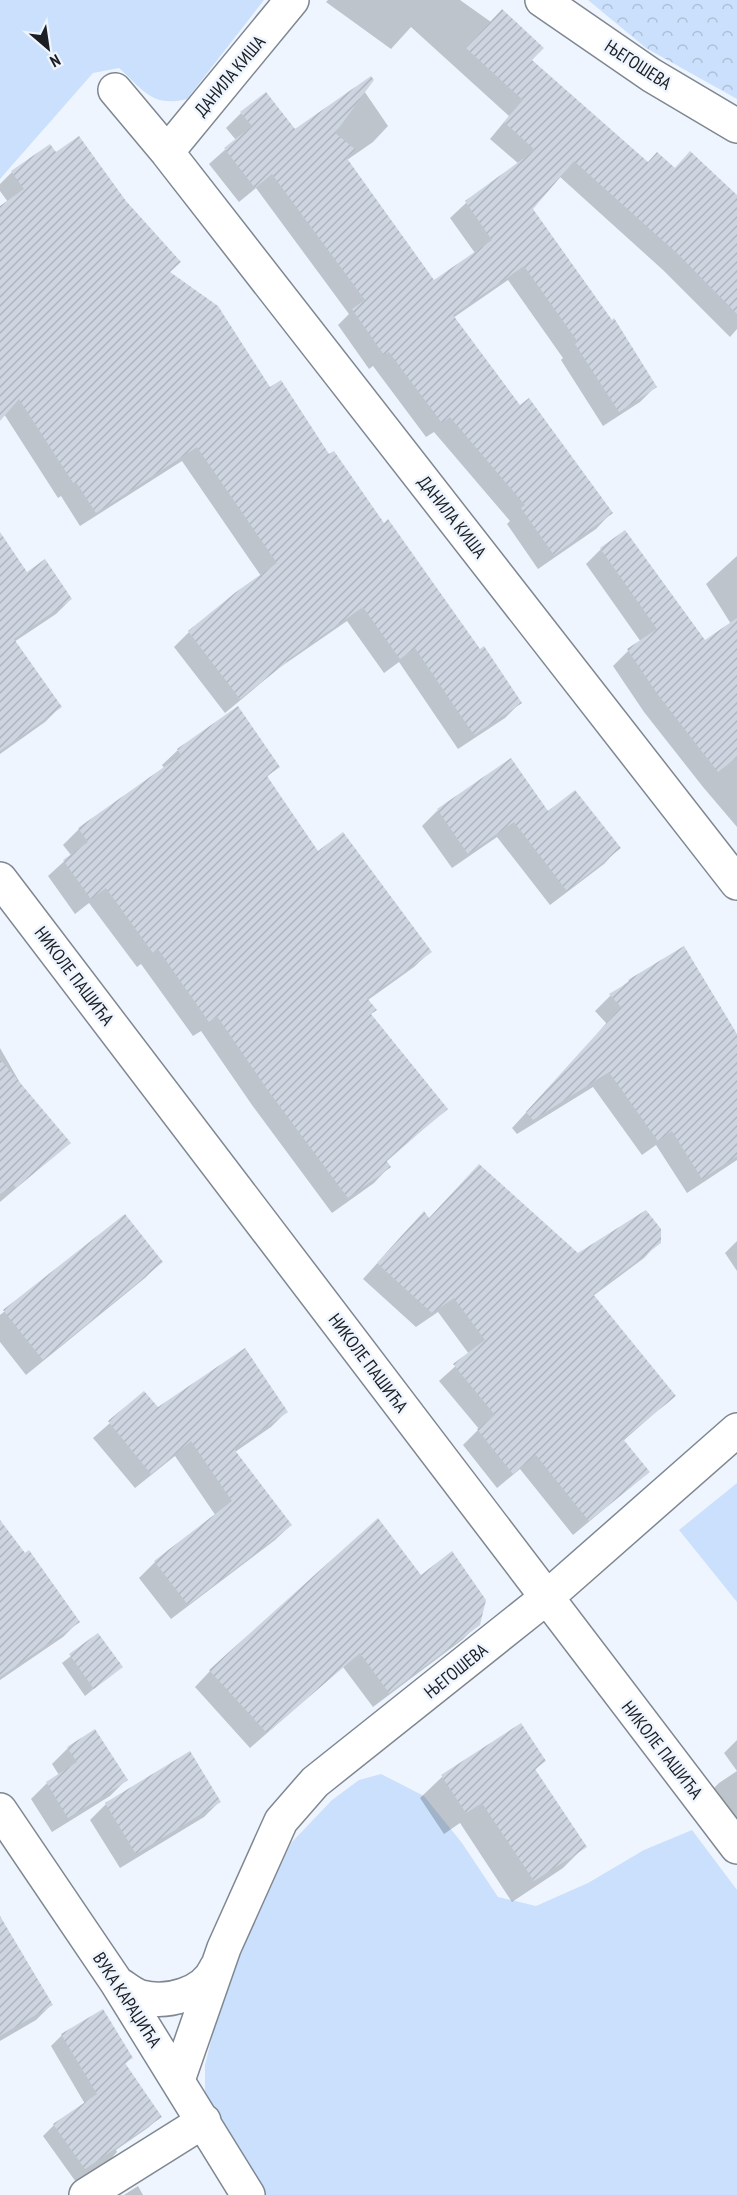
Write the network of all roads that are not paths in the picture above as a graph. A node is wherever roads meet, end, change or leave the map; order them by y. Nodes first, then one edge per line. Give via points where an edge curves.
1 (292, 0) edge
2 (542, 0) edge
3 (115, 90) dead end
4 (737, 126) edge
5 (167, 152) junction
6 (0, 879) edge
7 (737, 883) edge
8 (737, 1430) edge
9 (546, 1598) junction
10 (0, 1809) edge
11 (737, 1847) edge
12 (224, 1948) junction
13 (117, 1983) junction
14 (178, 2080) junction
15 (204, 2121) junction
16 (86, 2195) edge
17 (248, 2195) edge

1 - 5 street, ДАНИЛА КИША
2 - 4 street, ЊЕГОШЕВА via 651,75
3 - 5 street, ДАНИЛА КИША
5 - 7 street, ДАНИЛА КИША
6 - 9 street, НИКОЛЕ ПАШИЋА
8 - 9 street, ЊЕГОШЕВА
9 - 11 street, НИКОЛЕ ПАШИЋА
9 - 12 street, ЊЕГОШЕВА via 315,1782 281,1821
10 - 13 street, ВУКА КАРАЏИЋА
12 - 13 street, ЊЕГОШЕВА via 213,1974 193,1992 167,2000 140,1997
12 - 14 street, ЊЕГОШЕВА
13 - 14 street, ВУКА КАРАЏИЋА
14 - 15 street, ВУКА КАРАЏИЋА
15 - 16 street
15 - 17 street, ВУКА КАРАЏИЋА

